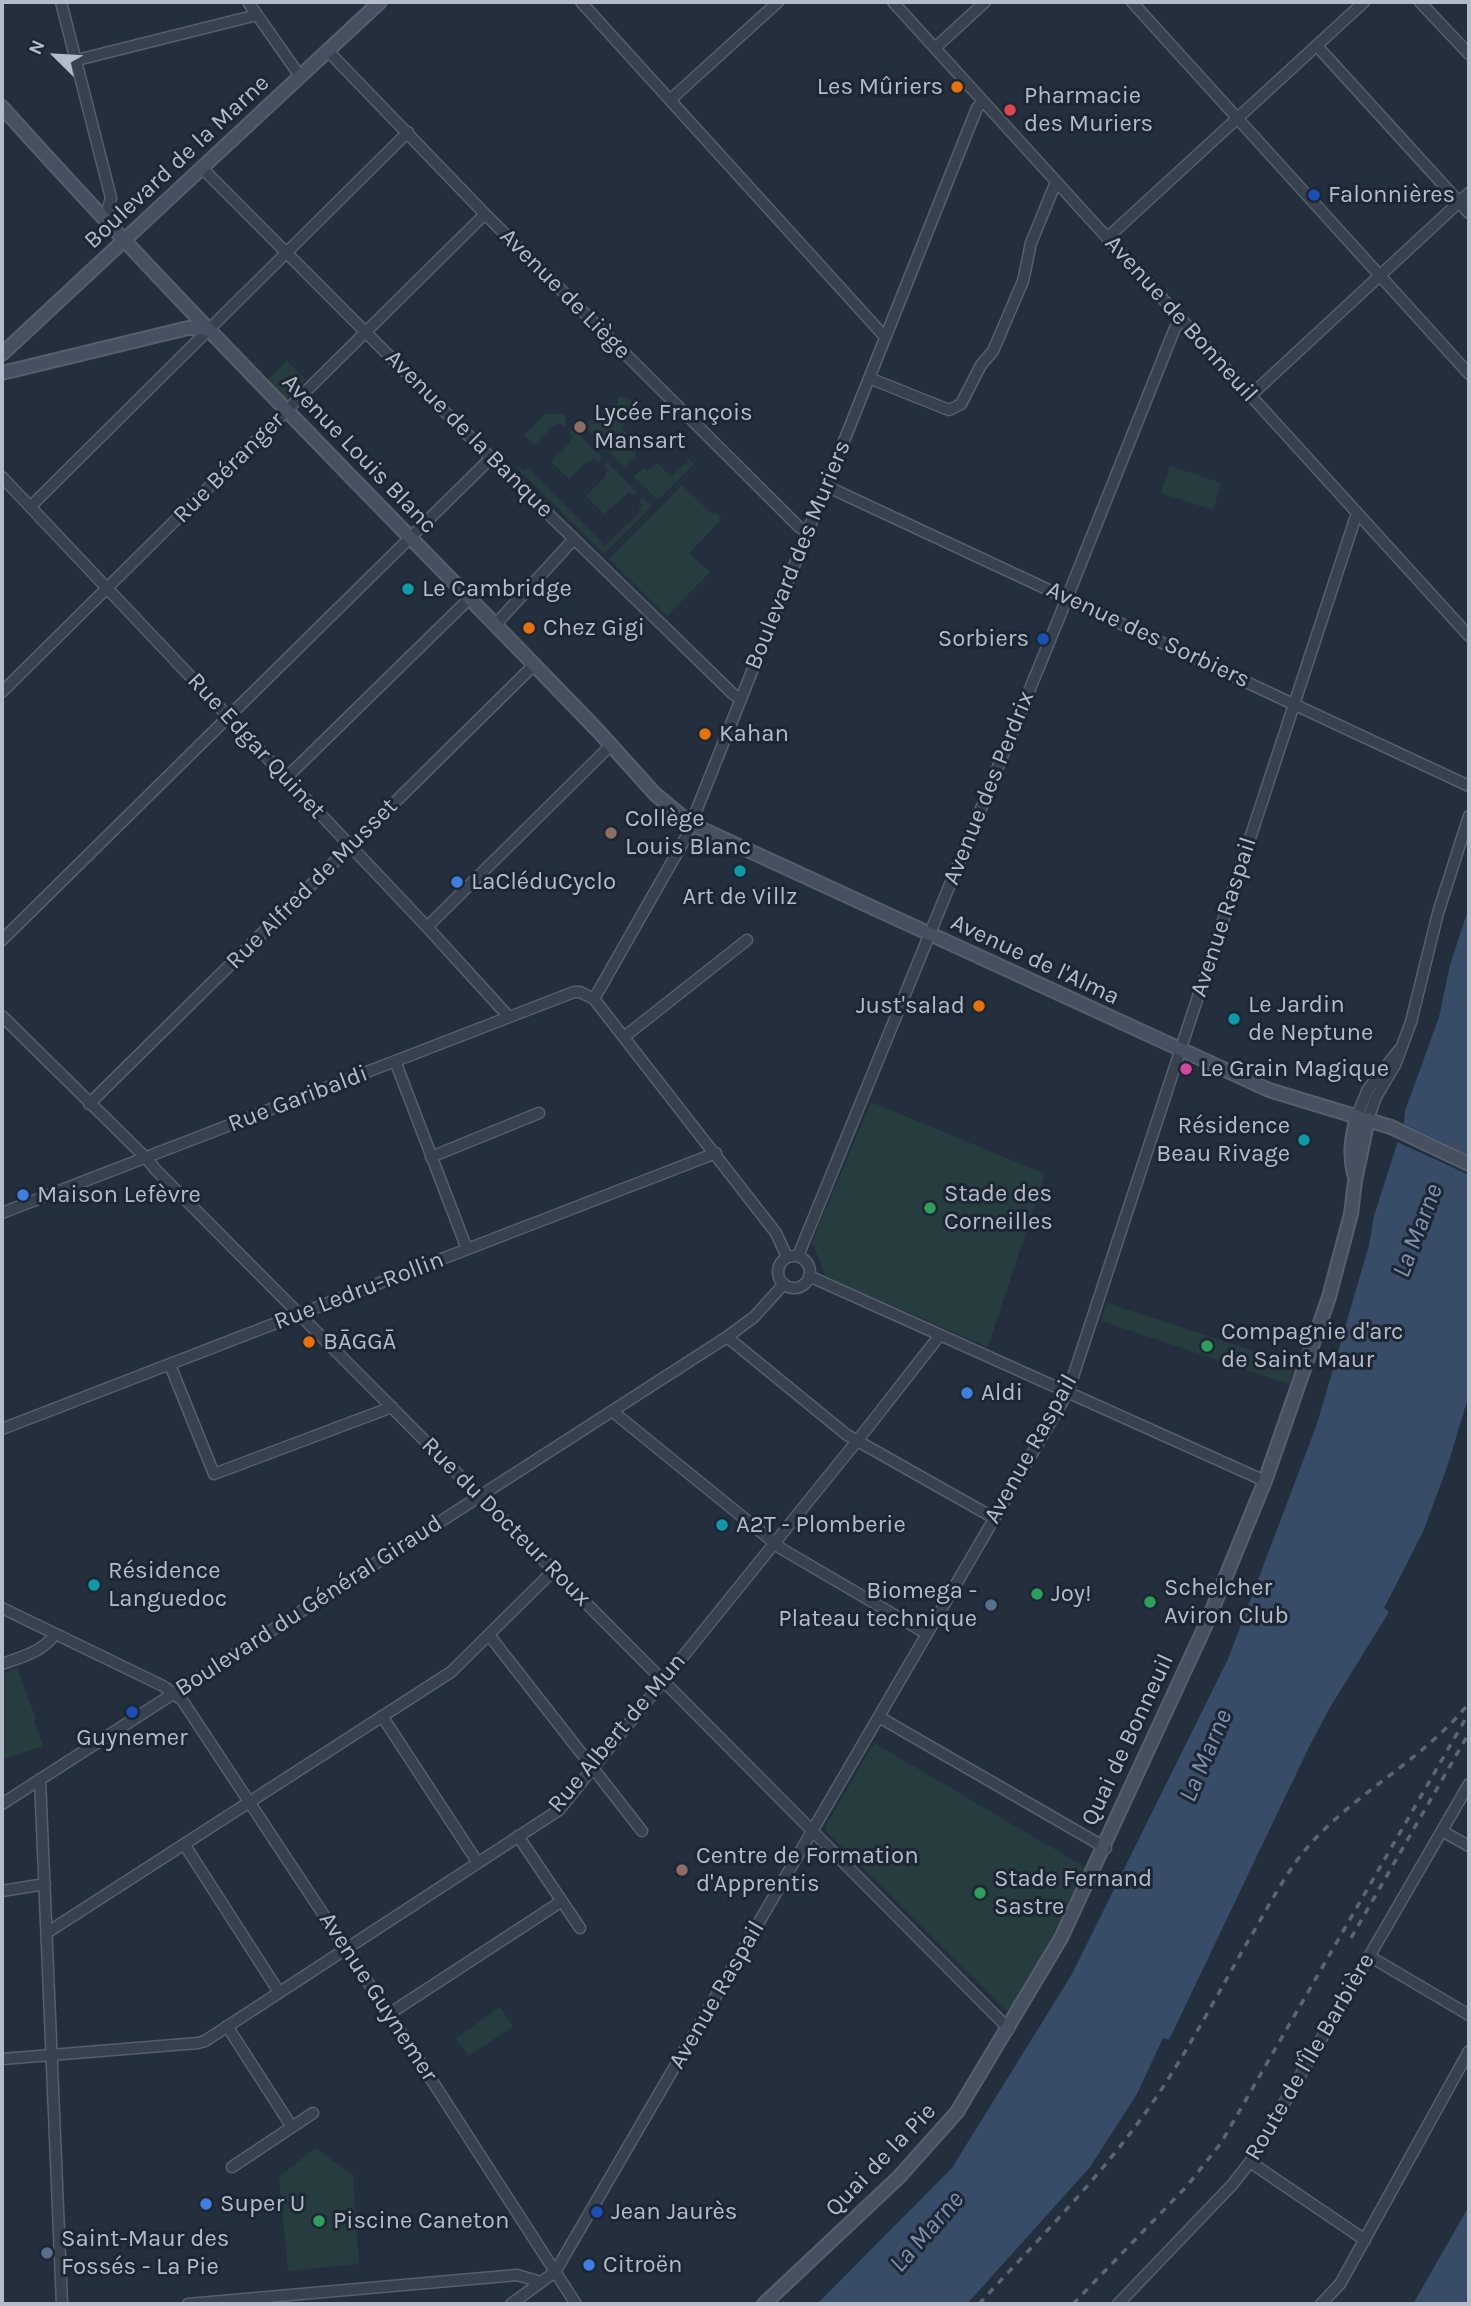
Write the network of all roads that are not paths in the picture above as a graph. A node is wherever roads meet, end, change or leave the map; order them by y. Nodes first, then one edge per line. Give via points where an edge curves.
1 (61, 2) edge
2 (248, 2) edge
3 (380, 2) edge
4 (581, 2) edge
5 (778, 2) edge
6 (893, 2) edge
7 (985, 2) edge
8 (1132, 2) edge
9 (1364, 2) edge
10 (1420, 2) edge
11 (257, 15) junction
12 (1317, 46) junction
13 (935, 48) junction
14 (328, 51) junction
15 (1469, 54) edge
16 (76, 60) junction
17 (300, 76) junction
18 (670, 100) junction
19 (983, 102) junction
20 (2, 107) edge
21 (1237, 119) junction
22 (408, 132) junction
23 (201, 167) junction
24 (1056, 182) junction
25 (1469, 193) edge
26 (1460, 202) junction
27 (1469, 213) edge
28 (485, 214) junction
29 (105, 218) junction
30 (1107, 238) junction
31 (124, 240) junction
32 (288, 253) junction
33 (1380, 275) junction
34 (1181, 321) junction
35 (208, 329) junction
36 (367, 332) junction
37 (886, 337) junction
38 (2, 354) edge
39 (2, 373) edge
40 (1469, 374) edge
41 (869, 378) junction
42 (1250, 396) junction
43 (287, 410) junction
44 (491, 458) junction
45 (2, 477) edge
46 (826, 486) junction
47 (30, 507) junction
48 (1357, 513) junction
49 (807, 531) junction
50 (410, 537) junction
51 (575, 539) junction
52 (106, 589) junction
53 (470, 598) junction
54 (1067, 598) junction
55 (495, 625) junction
56 (1469, 636) edge
57 (534, 665) junction
58 (2, 692) edge
59 (740, 699) junction
60 (1295, 703) junction
61 (228, 717) junction
62 (611, 745) junction
63 (286, 778) junction
64 (1469, 786) edge
65 (1469, 816) edge
66 (691, 824) junction
67 (350, 847) junction
68 (427, 927) junction
69 (929, 934) junction
70 (2, 940) edge
71 (747, 940) dead end
72 (594, 999) junction
73 (2, 1016) edge
74 (509, 1017) junction
75 (624, 1037) junction
76 (1180, 1050) junction
77 (395, 1061) junction
78 (89, 1104) junction
79 (540, 1113) dead end
80 (1362, 1118) junction
81 (716, 1153) junction
82 (431, 1157) junction
83 (146, 1158) junction
84 (1469, 1164) edge
85 (2, 1213) edge
86 (467, 1250) junction
87 (792, 1256) junction
88 (809, 1276) junction
89 (784, 1284) junction
90 (300, 1314) junction
91 (940, 1335) junction
92 (727, 1338) junction
93 (170, 1365) junction
94 (1068, 1392) junction
95 (392, 1407) junction
96 (612, 1411) junction
97 (2, 1429) edge
98 (857, 1440) junction
99 (1265, 1481) junction
100 (479, 1496) junction
101 (994, 1518) junction
102 (774, 1543) junction
103 (554, 1570) junction
104 (2, 1608) edge
105 (55, 1634) junction
106 (927, 1634) junction
107 (489, 1635) junction
108 (2, 1664) edge
109 (663, 1680) junction
110 (174, 1694) junction
111 (382, 1716) junction
112 (878, 1717) junction
113 (593, 1768) junction
114 (40, 1779) junction
115 (1469, 1784) edge
116 (250, 1802) junction
117 (2, 1804) edge
118 (642, 1831) dead end
119 (812, 1831) junction
120 (1442, 1831) junction
121 (518, 1836) junction
122 (184, 1844) junction
123 (1469, 1846) edge
124 (1104, 1847) junction
125 (478, 1863) junction
126 (45, 1884) junction
127 (2, 1891) edge
128 (562, 1901) junction
129 (580, 1928) dead end
130 (48, 1933) junction
131 (346, 1948) junction
132 (1369, 1956) junction
133 (279, 1992) junction
134 (389, 2014) junction
135 (1469, 2015) edge
136 (227, 2026) junction
137 (1009, 2028) junction
138 (1469, 2051) edge
139 (52, 2055) junction
140 (2, 2059) edge
141 (313, 2113) dead end
142 (292, 2127) junction
143 (1250, 2162) junction
144 (232, 2167) dead end
145 (1365, 2240) junction
146 (555, 2272) junction
147 (541, 2282) junction
148 (62, 2304) edge
149 (188, 2304) edge
150 (511, 2304) edge
151 (576, 2304) edge
152 (764, 2304) edge
153 (1118, 2304) edge
154 (1321, 2304) edge

1 - 16 street
2 - 11 street
3 - 14 street, Boulevard de la Marne
4 - 18 street
5 - 18 street
6 - 13 street, Avenue de Bonneuil
7 - 13 street
8 - 21 street
9 - 12 street
10 - 15 street
11 - 16 street
11 - 17 street
12 - 21 street
12 - 26 street
13 - 19 street, Avenue de Bonneuil
14 - 17 street, Boulevard de la Marne
14 - 22 street, Avenue de Liège
16 - 29 street via 111,198
17 - 23 street, Boulevard de la Marne
18 - 37 street
19 - 24 street, Avenue de Bonneuil
19 - 37 street, Boulevard des Muriers
20 - 29 street, Avenue Louis Blanc
21 - 30 street
21 - 33 street
22 - 28 street, Avenue de Liège
22 - 32 street
23 - 31 street, Boulevard de la Marne
23 - 32 street, Avenue de la Banque
24 - 30 street, Avenue de Bonneuil
24 - 41 street via 1031,243 1018,293 993,351 961,404 949,410
25 - 26 street
26 - 27 street
26 - 33 street
28 - 36 street, Rue Béranger
28 - 49 street, Avenue de Liège
29 - 31 street, Avenue Louis Blanc
30 - 34 street, Avenue de Bonneuil
31 - 35 street, Avenue Louis Blanc
31 - 38 street, Boulevard de la Marne
32 - 35 street
32 - 36 street, Avenue de la Banque
33 - 40 street
33 - 42 street
34 - 42 street, Avenue de Bonneuil
34 - 54 street, Avenue des Perdrix
35 - 39 street via 188,328
35 - 43 street, Avenue Louis Blanc
35 - 47 street
36 - 43 street, Rue Béranger
36 - 44 street, Avenue de la Banque
37 - 41 street, Boulevard des Muriers
41 - 46 street, Boulevard des Muriers
42 - 48 street, Avenue de Bonneuil
43 - 50 street, Avenue Louis Blanc
43 - 52 street, Rue Béranger
44 - 50 street
44 - 51 street, Avenue de la Banque
45 - 47 street, Rue Edgar Quinet
46 - 49 street, Boulevard des Muriers
46 - 54 street, Avenue des Sorbiers
47 - 52 street, Rue Edgar Quinet
48 - 56 street, Avenue de Bonneuil
48 - 60 street, Avenue Raspail
49 - 59 street, Boulevard des Muriers
50 - 53 street, Avenue Louis Blanc
50 - 61 street
51 - 55 street
51 - 59 street, Avenue de la Banque
52 - 58 street, Rue Béranger
52 - 61 street, Rue Edgar Quinet
53 - 55 street, Avenue Louis Blanc
53 - 63 street
54 - 60 street, Avenue des Sorbiers
54 - 69 street, Avenue des Perdrix
55 - 57 street, Avenue Louis Blanc
57 - 62 street, Avenue Louis Blanc
57 - 67 street, Rue Alfred de Musset
59 - 66 street, Boulevard des Muriers
60 - 64 street, Avenue des Sorbiers
60 - 76 street, Avenue Raspail
61 - 63 street, Rue Edgar Quinet
61 - 70 street
62 - 66 street, Avenue Louis Blanc
62 - 68 street
63 - 67 street, Rue Edgar Quinet
65 - 80 street, Quai de Bonneuil via 1438,912 1411,1022 1395,1065
66 - 69 street, Avenue de l'Alma
66 - 72 street, Boulevard des Muriers
67 - 68 street, Rue Edgar Quinet
67 - 78 street, Rue Alfred de Musset
68 - 74 street, Rue Edgar Quinet
69 - 76 street, Avenue de l'Alma
69 - 87 street, Avenue des Perdrix
71 - 75 street
72 - 74 street, Rue Garibaldi via 574,992
72 - 75 street
73 - 78 street, Rue du Docteur Roux
74 - 77 street, Rue Garibaldi
75 - 81 street
76 - 80 street, Avenue de l'Alma via 1269,1090
76 - 94 street, Avenue Raspail
77 - 82 street
77 - 83 street, Rue Garibaldi
78 - 83 street, Rue du Docteur Roux
79 - 82 street
80 - 84 street, Avenue de l'Alma
80 - 99 street, Quai de Bonneuil via 1351,1214 1329,1297
81 - 86 street, Rue Ledru-Rollin
81 - 87 street
82 - 86 street
83 - 85 street, Rue Garibaldi
83 - 90 street, Rue du Docteur Roux
86 - 90 street, Rue Ledru-Rollin
87 - 88 street via 809,1266
87 - 89 street via 782,1260 778,1270
88 - 89 street via 799,1287
88 - 91 street
89 - 92 street, Boulevard du Général Giraud
90 - 93 street, Rue Ledru-Rollin
90 - 95 street, Rue du Docteur Roux
91 - 94 street
91 - 98 street, Rue Albert de Mun
92 - 96 street, Boulevard du Général Giraud
92 - 98 street
93 - 95 street via 214,1474
93 - 97 street, Rue Ledru-Rollin
94 - 99 street
94 - 101 street, Avenue Raspail
95 - 100 street, Rue du Docteur Roux
96 - 100 street, Boulevard du Général Giraud
96 - 102 street
98 - 101 street
98 - 102 street, Rue Albert de Mun
99 - 124 street, Quai de Bonneuil via 1208,1620
100 - 103 street, Rue du Docteur Roux
100 - 110 street, Boulevard du Général Giraud
101 - 106 street, Avenue Raspail
102 - 106 street
102 - 109 street, Rue Albert de Mun
103 - 107 street
103 - 109 street, Rue du Docteur Roux
104 - 105 street
105 - 108 street via 36,1651
105 - 110 street
106 - 112 street, Avenue Raspail
107 - 111 street via 451,1672
107 - 113 street
109 - 113 street, Rue Albert de Mun
109 - 119 street, Rue du Docteur Roux
110 - 114 street, Boulevard du Général Giraud
110 - 116 street, Avenue Guynemer
111 - 116 street
111 - 125 street
112 - 119 street, Avenue Raspail
112 - 124 street
113 - 118 street
113 - 121 street, Rue Albert de Mun via 559,1810
114 - 117 street, Boulevard du Général Giraud
114 - 126 street
115 - 120 street, Route de l'Île Barbière
116 - 122 street
116 - 131 street, Avenue Guynemer
119 - 137 street, Rue du Docteur Roux
119 - 146 street, Avenue Raspail
120 - 123 street
120 - 132 street, Route de l'Île Barbière
121 - 125 street, Rue Albert de Mun
121 - 128 street
122 - 130 street
122 - 133 street
124 - 137 street, Quai de Bonneuil
125 - 131 street, Rue Albert de Mun
126 - 127 street
126 - 130 street
128 - 129 street
128 - 134 street
130 - 139 street
131 - 133 street, Rue Albert de Mun
131 - 134 street, Avenue Guynemer
132 - 135 street
132 - 143 street, Route de l'Île Barbière
133 - 136 street, Rue Albert de Mun
134 - 146 street, Avenue Guynemer
136 - 139 street, Rue Albert de Mun via 198,2043
136 - 142 street
137 - 152 street, Quai de la Pie via 969,2096 924,2151
138 - 145 street
139 - 140 street, Rue Albert de Mun
139 - 148 street
141 - 142 street
142 - 144 street
143 - 145 street
143 - 153 street, Route de l'Île Barbière
145 - 154 street via 1340,2284
146 - 147 street
146 - 151 street, Avenue Guynemer
147 - 149 street via 517,2275
147 - 150 street

